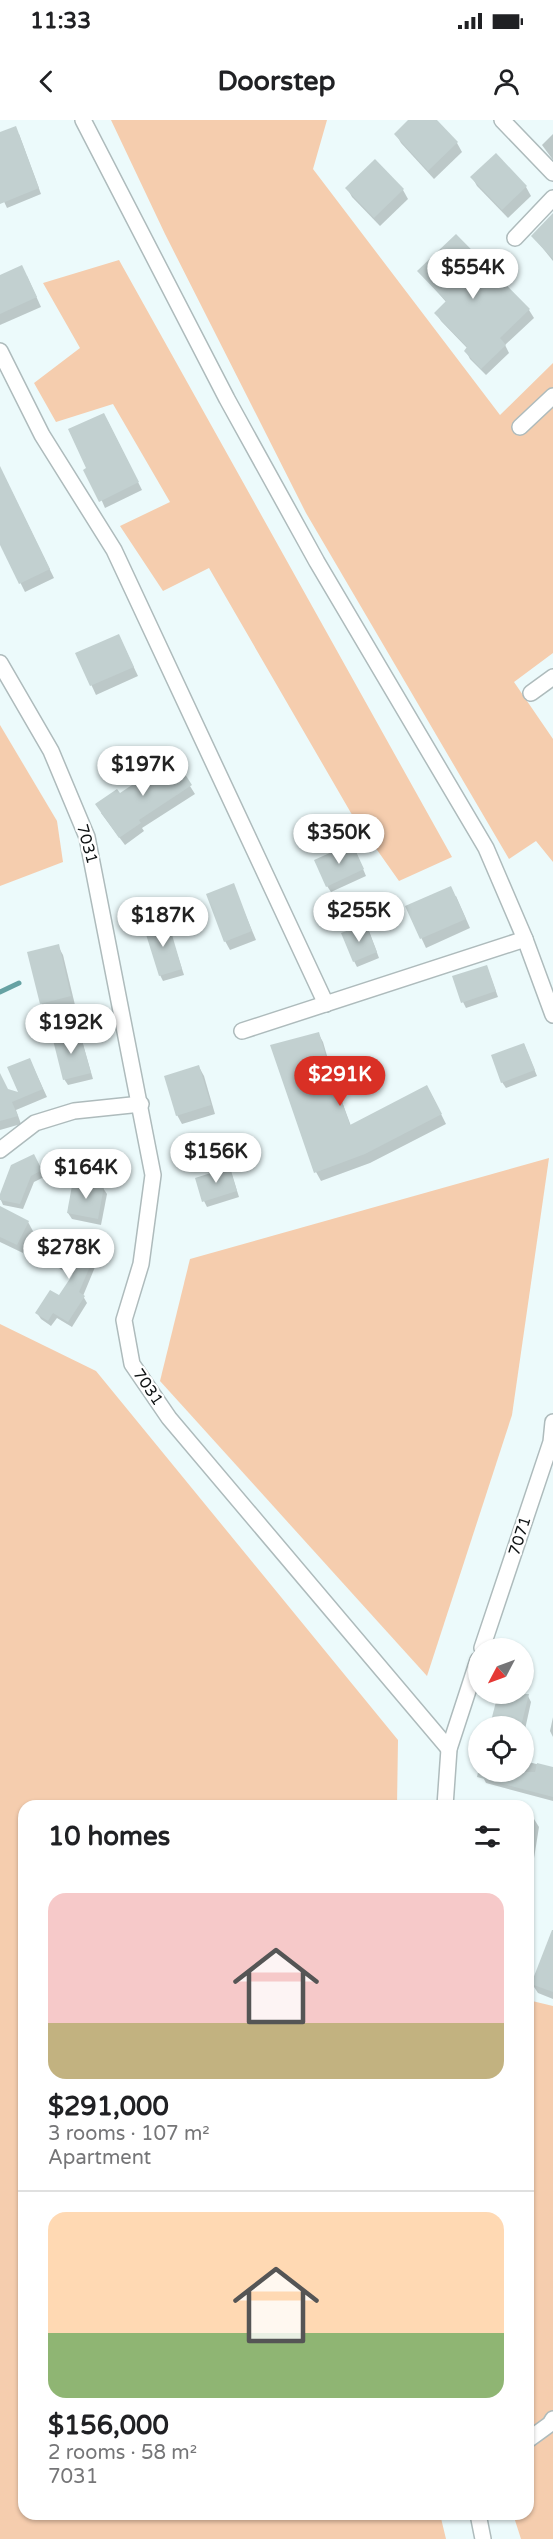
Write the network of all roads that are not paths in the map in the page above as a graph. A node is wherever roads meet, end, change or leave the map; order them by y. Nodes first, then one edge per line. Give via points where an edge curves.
1 (83, 120) edge
2 (502, 120) edge
3 (553, 173) edge
4 (553, 198) edge
5 (514, 238) dead end
6 (0, 351) edge
7 (553, 396) edge
8 (520, 427) dead end
9 (0, 663) edge
10 (553, 676) edge
11 (531, 693) dead end
12 (525, 939) junction
13 (326, 1004) junction
14 (553, 1015) edge
15 (242, 1031) dead end
16 (141, 1104) junction
17 (0, 1150) edge
18 (553, 1422) edge
19 (485, 1638) edge
20 (468, 1691) edge
21 (449, 1749) junction
22 (445, 1800) edge
23 (553, 2420) edge
24 (534, 2436) edge
25 (479, 2520) edge
26 (483, 2539) edge

1 - 12 street via 227,399 486,848
2 - 3 street
4 - 5 street
6 - 13 street via 42,435 114,550
7 - 8 street
9 - 16 street, 7031 via 51,751 87,837
10 - 11 street
12 - 13 street
12 - 14 street
13 - 15 street
16 - 17 street via 74,1112 35,1123
16 - 21 street, 7031 via 153,1175 141,1264 124,1320 132,1364 169,1418
18 - 19 street, 7071 via 551,1442
20 - 21 street
21 - 22 street
23 - 24 street
25 - 26 street

